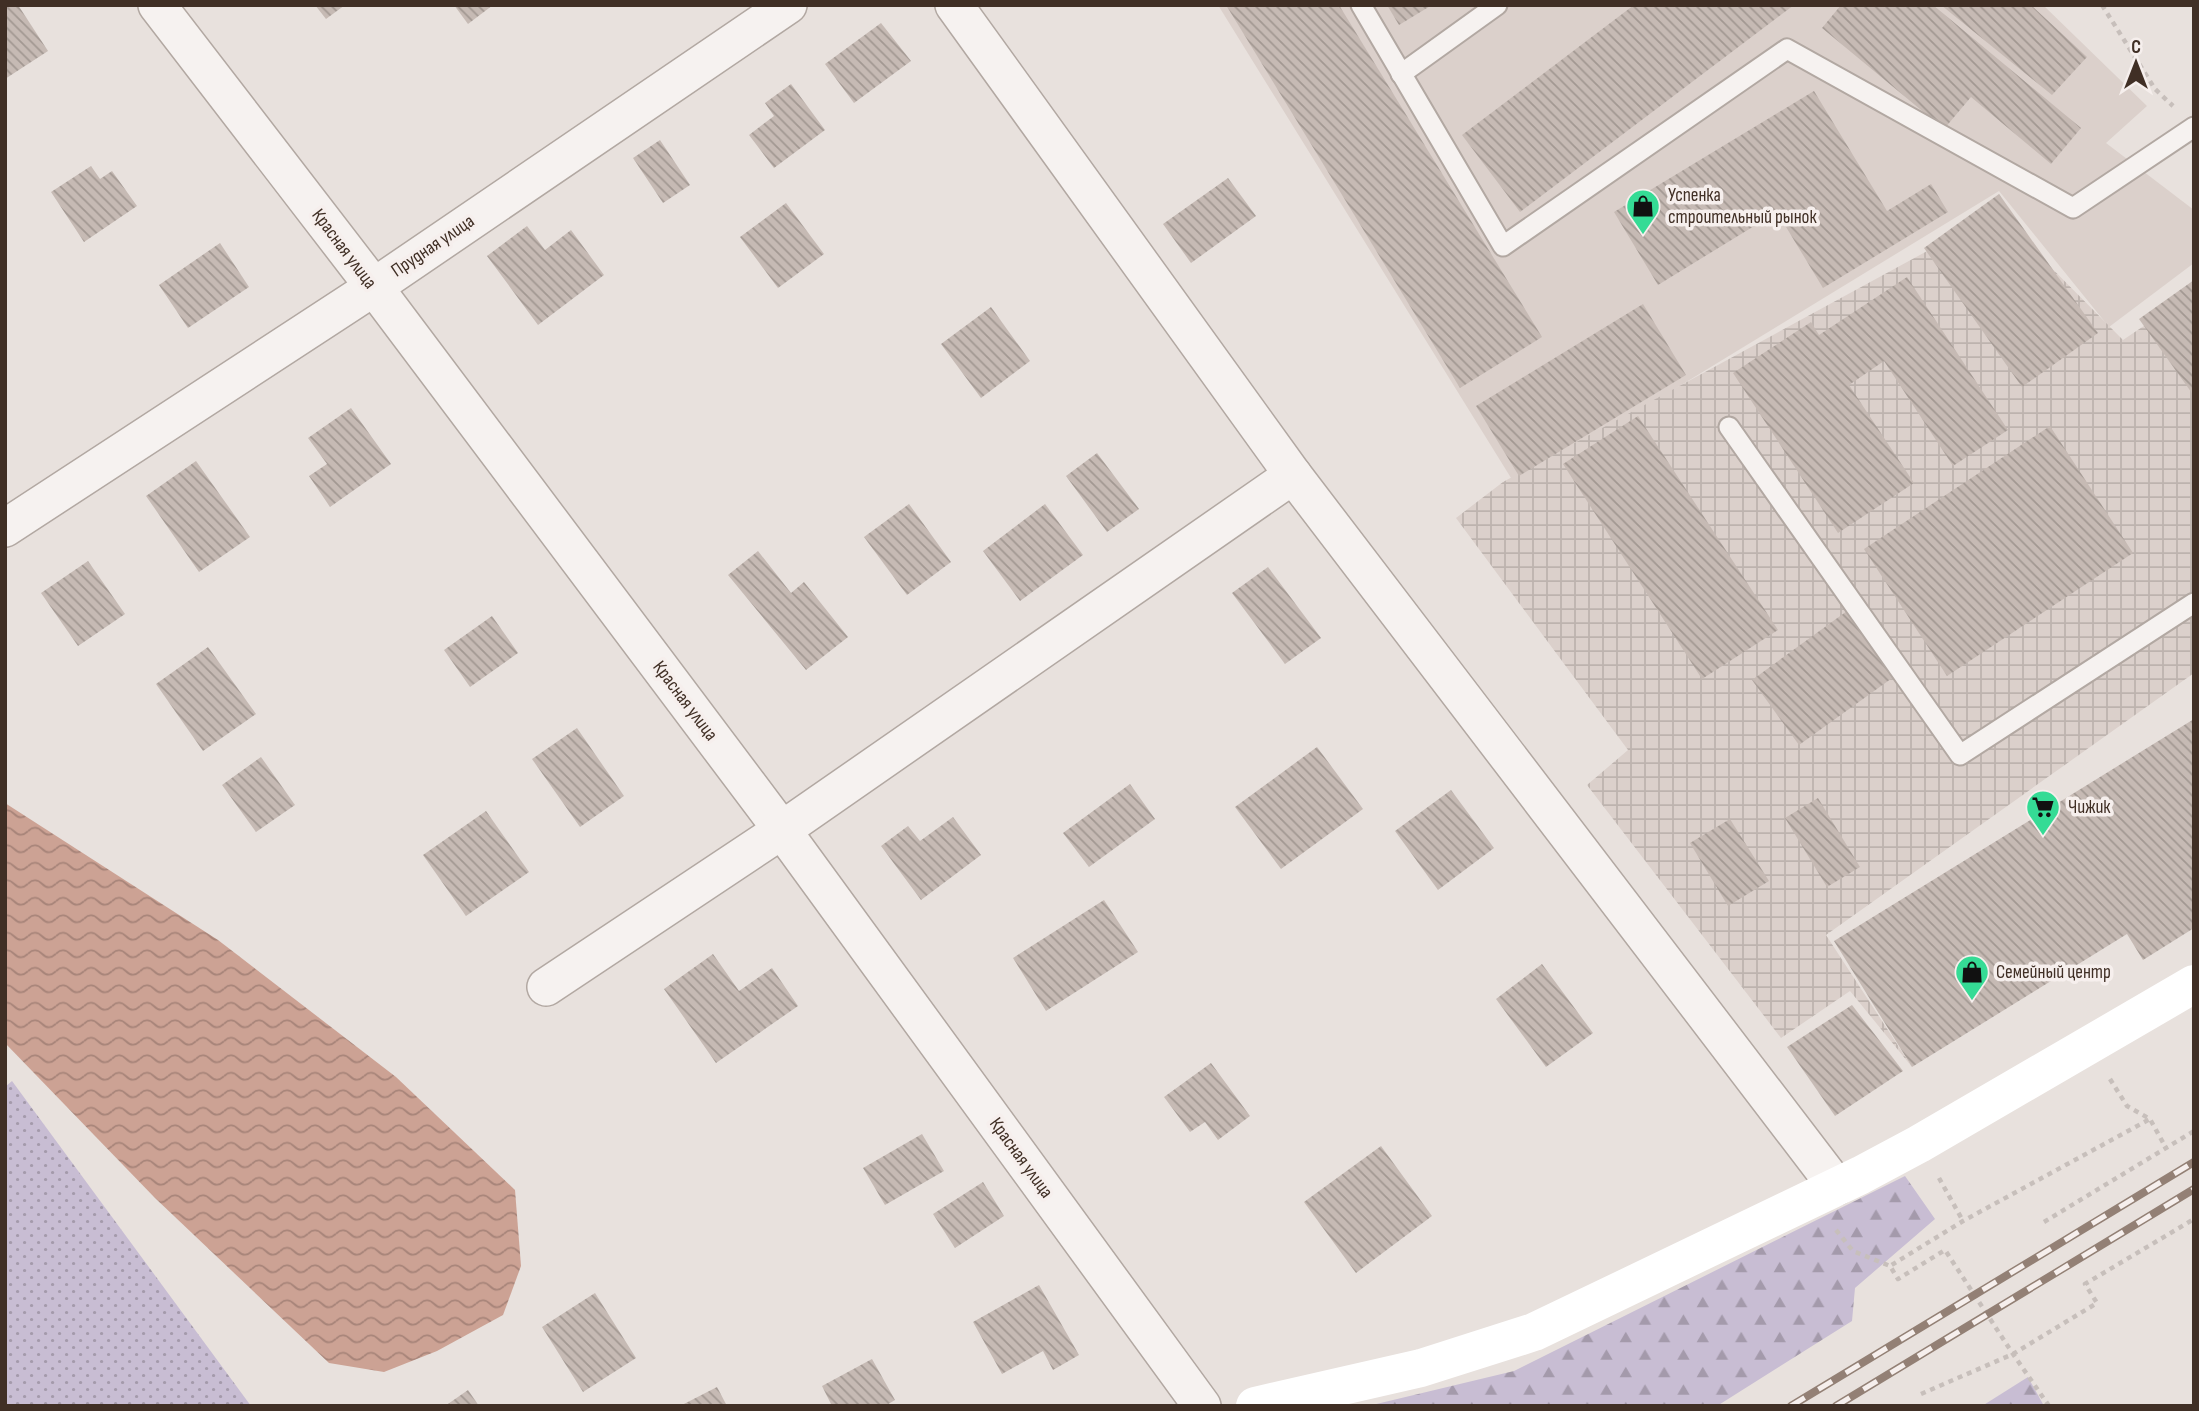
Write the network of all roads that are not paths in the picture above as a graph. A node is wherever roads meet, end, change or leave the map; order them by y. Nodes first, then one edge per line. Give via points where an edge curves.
1 (158, 5) edge
2 (788, 5) edge
3 (954, 5) edge
4 (1361, 5) edge
5 (1496, 5) edge
6 (1401, 74) junction
7 (2194, 127) edge
8 (374, 287) junction
9 (1729, 427) dead end
10 (1293, 475) junction
11 (5, 528) edge
12 (2194, 603) edge
13 (782, 830) junction
14 (2194, 985) edge
15 (546, 987) dead end
16 (1828, 1191) junction
17 (1202, 1406) edge
18 (1255, 1406) edge

1 - 8 street, Красная улица
2 - 8 street, Прудная улица
3 - 10 street
4 - 6 lane
5 - 6 lane
6 - 7 lane via 1503,246 1787,49 2073,208
8 - 11 street, Прудная улица
8 - 13 street, Красная улица
9 - 12 lane via 1960,755
10 - 13 street
10 - 16 street
13 - 15 street
13 - 17 street, Красная улица
14 - 16 street via 1919,1144
16 - 18 street via 1534,1332 1422,1368

